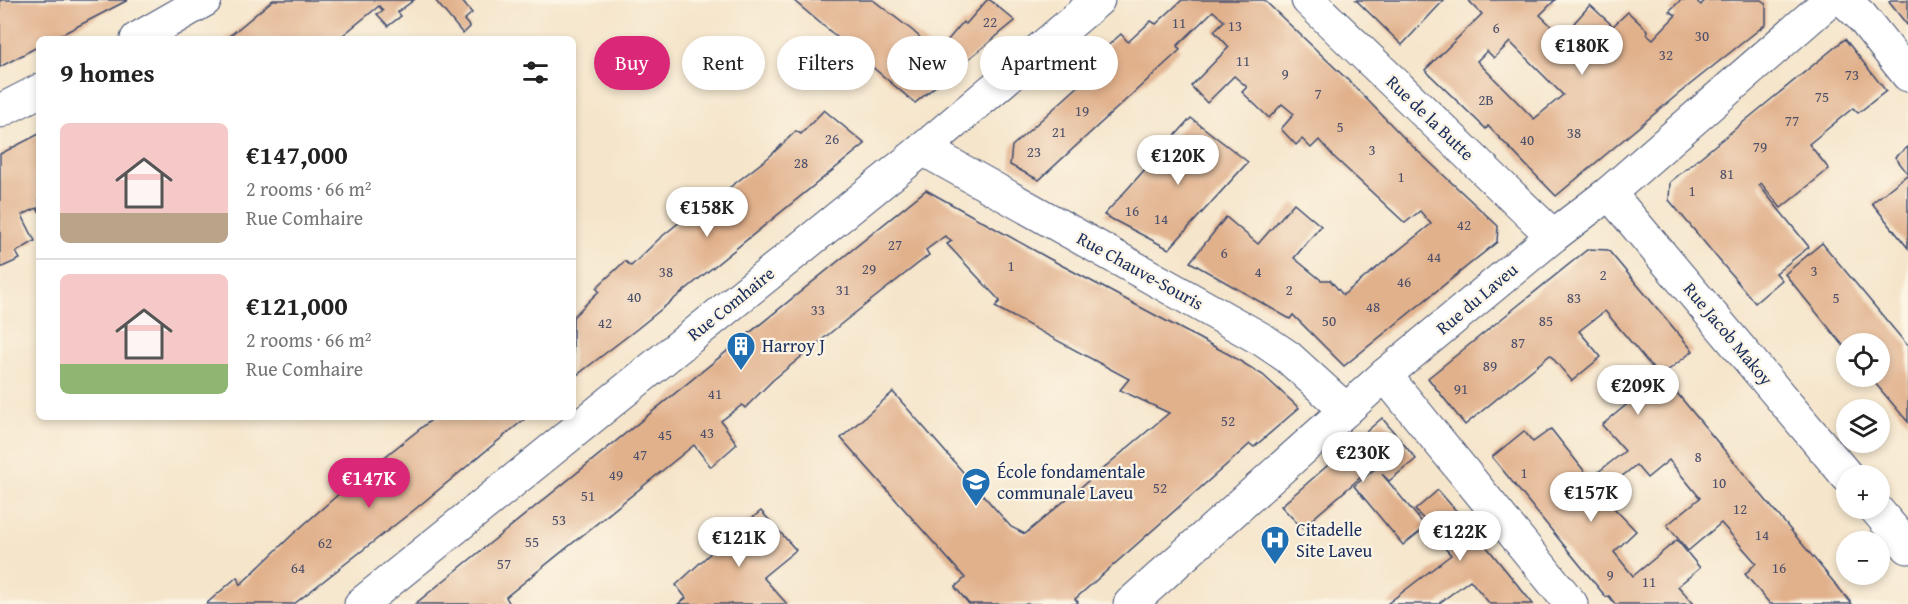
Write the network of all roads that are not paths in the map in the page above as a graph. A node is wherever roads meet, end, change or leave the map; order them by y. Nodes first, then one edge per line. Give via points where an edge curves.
1 (205, 0) edge
2 (1098, 0) edge
3 (1308, 0) edge
4 (1830, 0) edge
5 (1844, 0) edge
6 (142, 36) edge
7 (1908, 75) edge
8 (36, 93) edge
9 (0, 111) edge
10 (923, 149) junction
11 (1609, 193) junction
12 (1553, 236) junction
13 (1385, 375) junction
14 (1346, 410) junction
15 (1838, 465) edge
16 (1884, 519) edge
17 (1908, 547) edge
18 (361, 604) edge
19 (1130, 604) edge
20 (1571, 604) edge

1 - 6 street
2 - 10 street, Rue Comhaire
3 - 12 street, Rue de la Butte
4 - 11 street, Rue du Laveu
5 - 7 street
8 - 9 street
10 - 14 street, Rue Chauve-Souris via 1263,340 1288,357
10 - 18 street, Rue Comhaire
11 - 12 street, Rue du Laveu
11 - 15 street, Rue Jacob Makoy
12 - 13 street, Rue du Laveu
13 - 14 street, Rue du Laveu
13 - 20 street
14 - 19 street, Rue du Laveu
16 - 17 street

